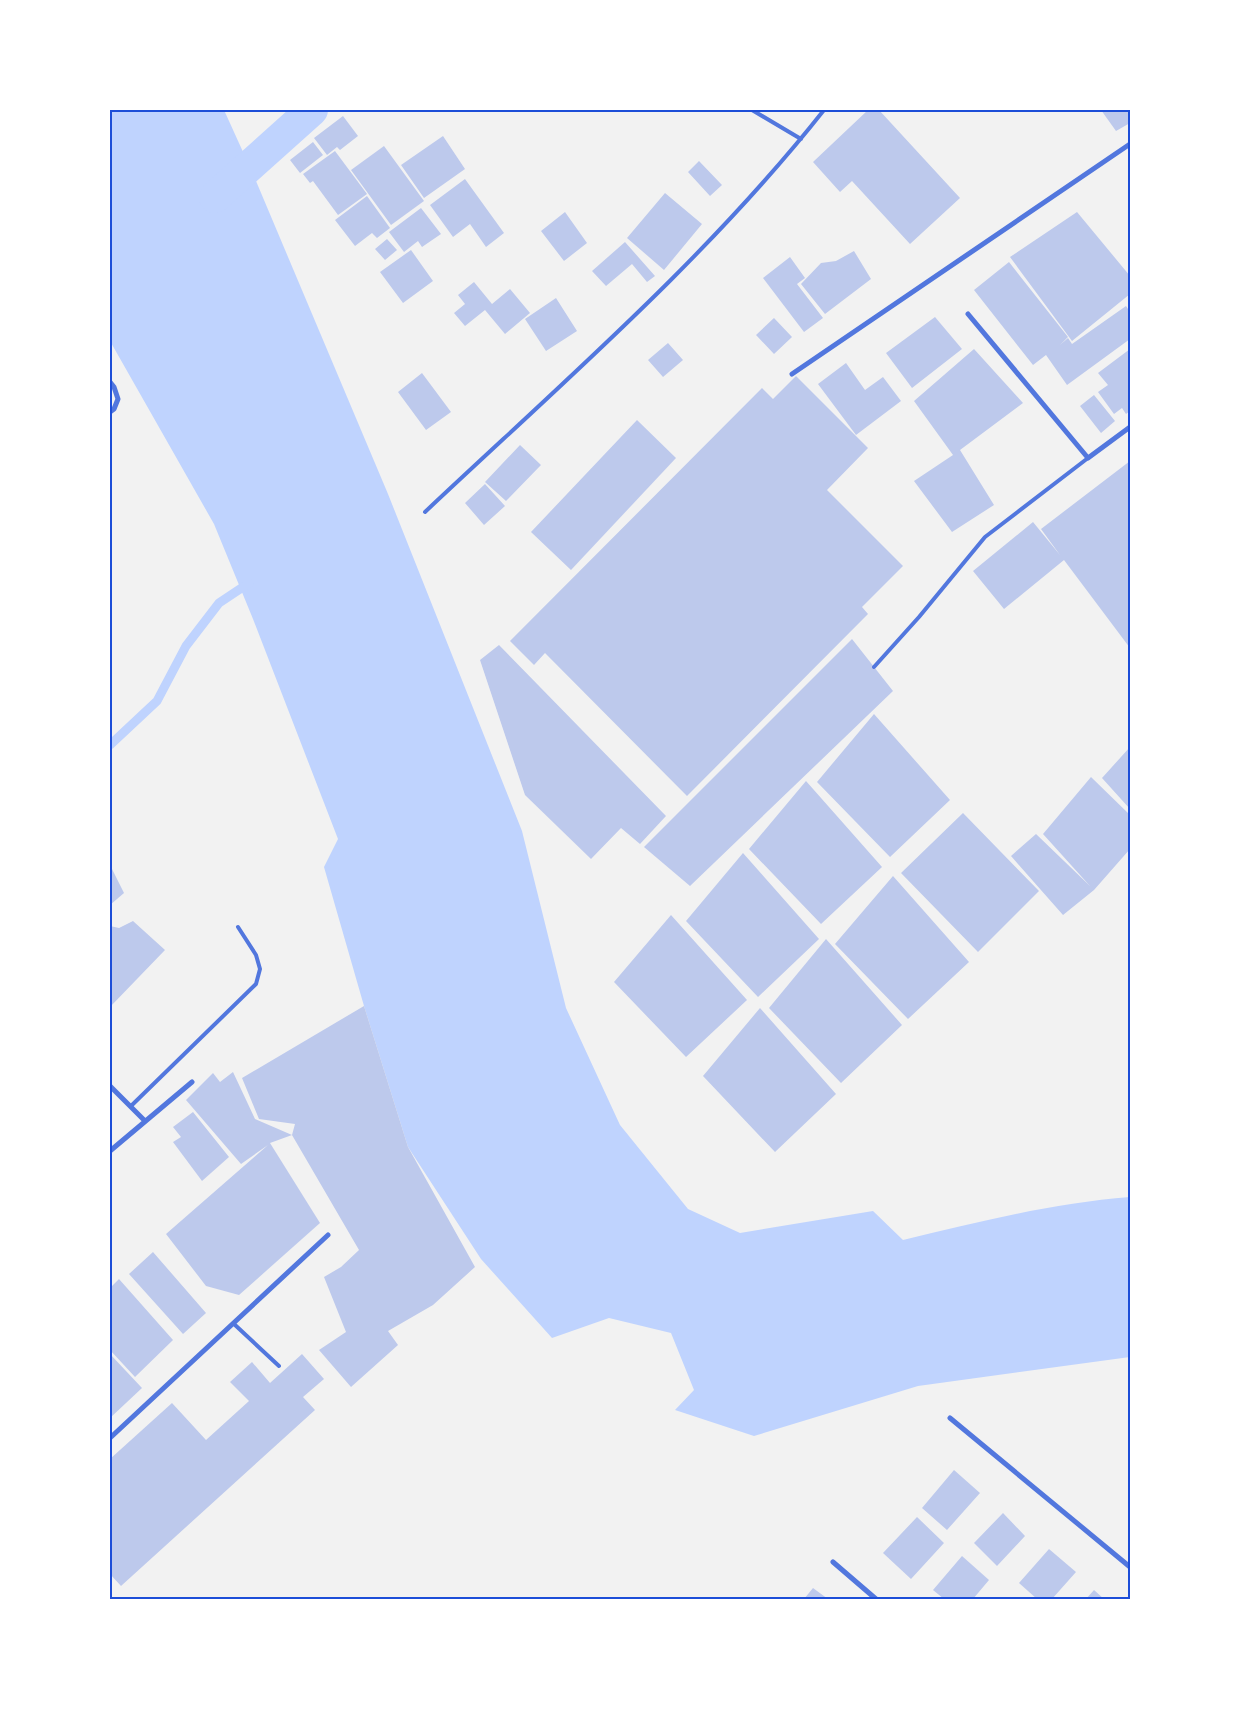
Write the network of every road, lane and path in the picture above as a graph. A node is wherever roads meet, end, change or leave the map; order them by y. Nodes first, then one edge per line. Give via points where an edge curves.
1 (752, 110) edge
2 (824, 110) edge
3 (801, 138) junction
4 (1130, 144) edge
5 (968, 314) dead end
6 (792, 374) dead end
7 (110, 382) edge
8 (110, 412) edge
9 (1130, 427) edge
10 (1088, 458) junction
11 (425, 512) dead end
12 (874, 667) dead end
13 (238, 927) dead end
14 (192, 1082) dead end
15 (110, 1086) edge
16 (131, 1106) junction
17 (144, 1120) junction
18 (110, 1150) edge
19 (328, 1235) dead end
20 (234, 1324) junction
21 (279, 1366) dead end
22 (950, 1418) dead end
23 (110, 1438) edge
24 (833, 1562) dead end
25 (1130, 1567) edge
26 (876, 1599) edge

1 - 3 lane
2 - 3 lane
3 - 11 lane via 778,167 654,296
4 - 6 street
5 - 10 street
7 - 8 street via 118,398
9 - 10 street
10 - 12 lane via 985,537
13 - 16 lane via 256,955 260,969 256,984
14 - 17 street
15 - 16 street
16 - 17 street
17 - 18 street
19 - 20 street
20 - 21 lane
20 - 23 street
22 - 25 street
24 - 26 street

